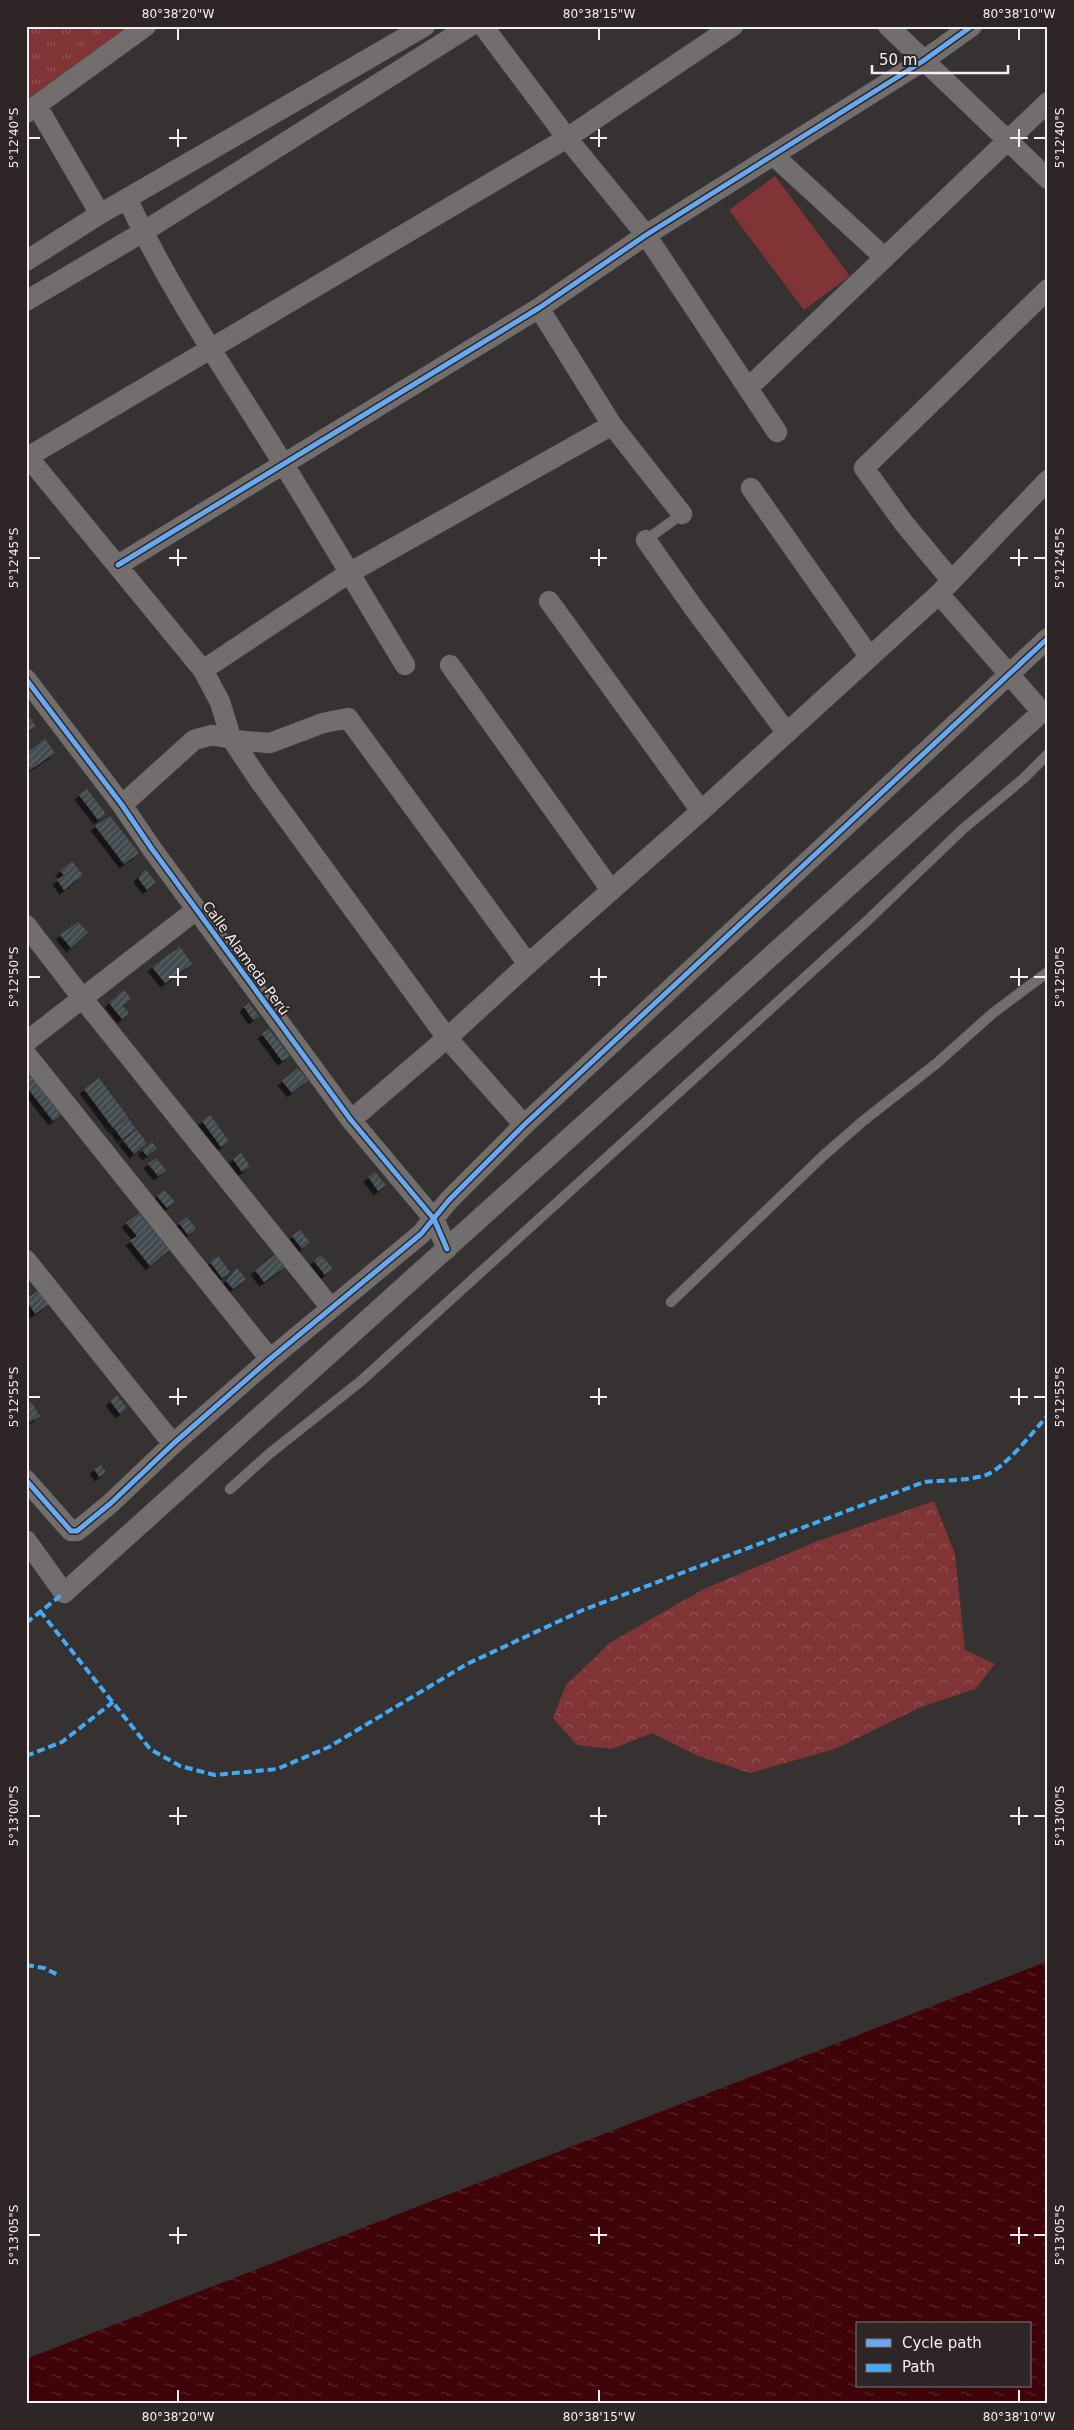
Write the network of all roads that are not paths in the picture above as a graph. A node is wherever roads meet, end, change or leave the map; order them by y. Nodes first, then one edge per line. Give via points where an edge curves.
1 (146, 26) edge
2 (470, 26) edge
3 (483, 26) edge
4 (732, 26) edge
5 (888, 26) edge
6 (972, 26) edge
7 (411, 29) edge
8 (923, 62) junction
9 (1048, 102) edge
10 (31, 109) edge
11 (567, 138) junction
12 (1009, 141) junction
13 (773, 155) junction
14 (1048, 179) edge
15 (127, 198) junction
16 (100, 214) junction
17 (143, 232) junction
18 (646, 235) junction
19 (885, 258) junction
20 (26, 261) edge
21 (1048, 289) edge
22 (26, 302) edge
23 (539, 308) junction
24 (210, 348) junction
25 (748, 388) junction
26 (612, 425) junction
27 (777, 432) dead end
28 (27, 458) edge
29 (284, 465) junction
30 (1048, 480) edge
31 (750, 488) dead end
32 (682, 514) joint
33 (646, 540) joint
34 (118, 565) junction
35 (349, 573) junction
36 (945, 587) junction
37 (549, 600) dead end
38 (1048, 638) edge
39 (869, 656) junction
40 (405, 665) dead end
41 (450, 665) dead end
42 (203, 670) junction
43 (1010, 674) junction
44 (26, 679) edge
45 (1045, 711) edge
46 (786, 733) junction
47 (231, 738) junction
48 (1048, 754) edge
49 (122, 805) junction
50 (702, 811) junction
51 (611, 890) junction
52 (196, 910) junction
53 (26, 925) edge
54 (528, 964) junction
55 (1048, 972) edge
56 (83, 999) junction
57 (447, 1038) junction
58 (26, 1042) edge
59 (26, 1054) edge
60 (351, 1120) junction
61 (524, 1124) junction
62 (434, 1219) junction
63 (447, 1249) junction
64 (26, 1260) edge
65 (672, 1302) dead end
66 (331, 1308) junction
67 (270, 1358) junction
68 (172, 1444) junction
69 (26, 1480) edge
70 (230, 1489) dead end
71 (26, 1540) edge

1 - 10 street
2 - 17 street
3 - 11 street
4 - 11 street
5 - 8 street
6 - 8 street
7 - 15 street
8 - 12 street
8 - 13 street
9 - 12 street
10 - 16 street
11 - 18 street
11 - 24 street
12 - 14 street
12 - 19 street
13 - 18 street
13 - 19 street
15 - 16 street
15 - 17 street
16 - 20 street
17 - 22 street
17 - 24 street
18 - 23 street
18 - 25 street
19 - 25 street
21 - 36 street via 864,468
23 - 26 street
23 - 29 street
24 - 28 street
24 - 29 street
25 - 27 street
26 - 32 street
26 - 35 street
28 - 34 street
29 - 34 street
29 - 35 street
30 - 36 street
31 - 39 street
32 - 33 lane
33 - 46 street
34 - 42 street
35 - 40 street
35 - 42 street
36 - 39 street
36 - 43 street
37 - 50 street
38 - 43 street
39 - 46 street
41 - 51 street
42 - 47 street via 220,702
43 - 45 street
43 - 61 street
44 - 49 street, Calle Alameda Perú
45 - 63 street
46 - 50 street
47 - 49 street via 212,735 194,740
47 - 54 street via 270,743 348,718
47 - 57 street
48 - 70 lane via 360,1381 268,1454
49 - 52 street, Calle Alameda Perú
50 - 51 street
51 - 54 street
52 - 56 street
52 - 60 street, Calle Alameda Perú
53 - 56 street
54 - 57 street
55 - 65 lane via 993,1013 937,1063 856,1127
56 - 58 street
56 - 66 street
57 - 60 street
57 - 61 street
59 - 67 street
60 - 62 street, Calle Alameda Perú
61 - 62 street
62 - 63 street, Calle Alameda Perú
62 - 66 street via 421,1234
63 - 71 street via 64,1593
64 - 68 street
66 - 67 street
67 - 68 street
68 - 69 street via 77,1531 65,1526

